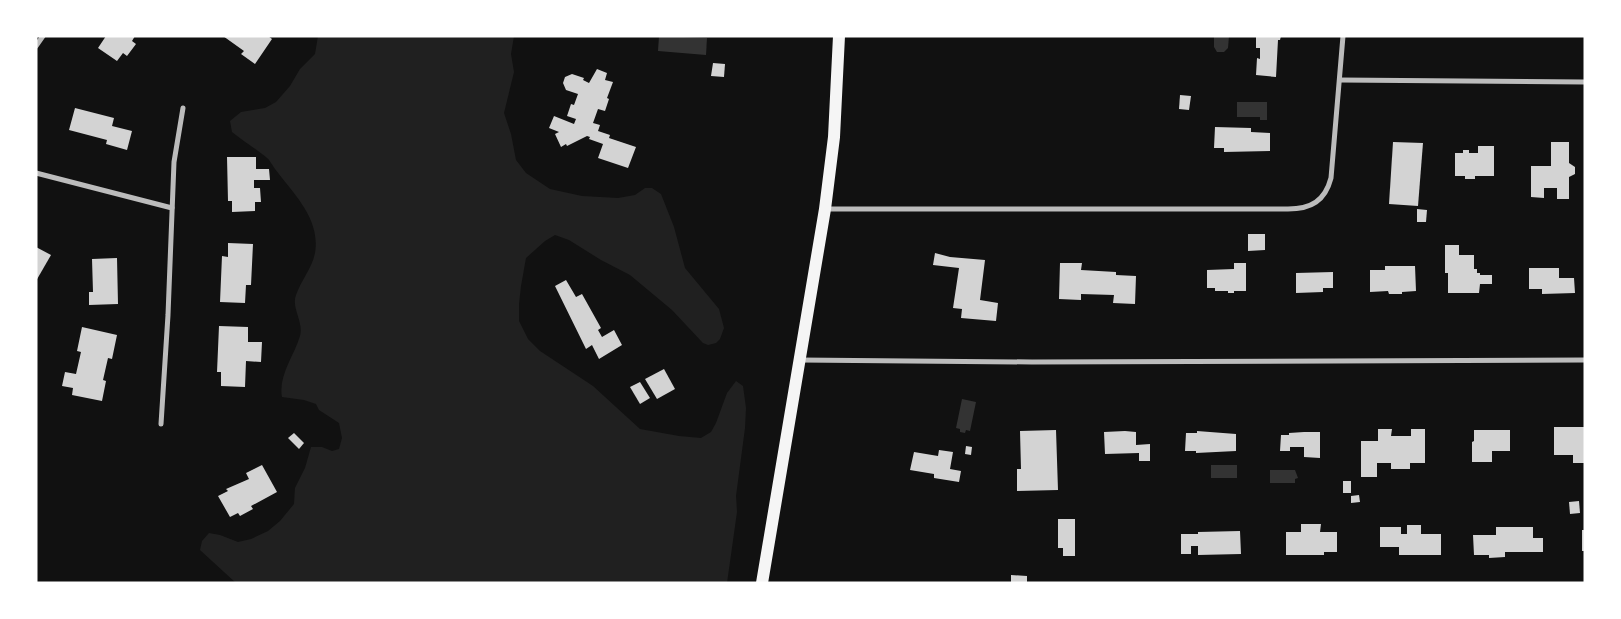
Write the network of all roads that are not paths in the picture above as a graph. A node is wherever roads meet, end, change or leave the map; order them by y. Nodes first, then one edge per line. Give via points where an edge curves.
1 (42, 36) edge
2 (839, 36) edge
3 (1342, 36) edge
4 (36, 46) edge
5 (1340, 80) junction
6 (1585, 82) edge
7 (183, 108) dead end
8 (36, 173) edge
9 (172, 208) junction
10 (825, 209) junction
11 (800, 360) junction
12 (1585, 360) edge
13 (161, 424) dead end
14 (762, 583) edge

1 - 4 street
2 - 10 main road via 834,137
3 - 5 street
5 - 6 street
5 - 10 street via 1328,188 1318,201 1304,208
7 - 9 street via 175,152
8 - 9 street
9 - 13 street
10 - 11 main road
11 - 12 street
11 - 14 main road

